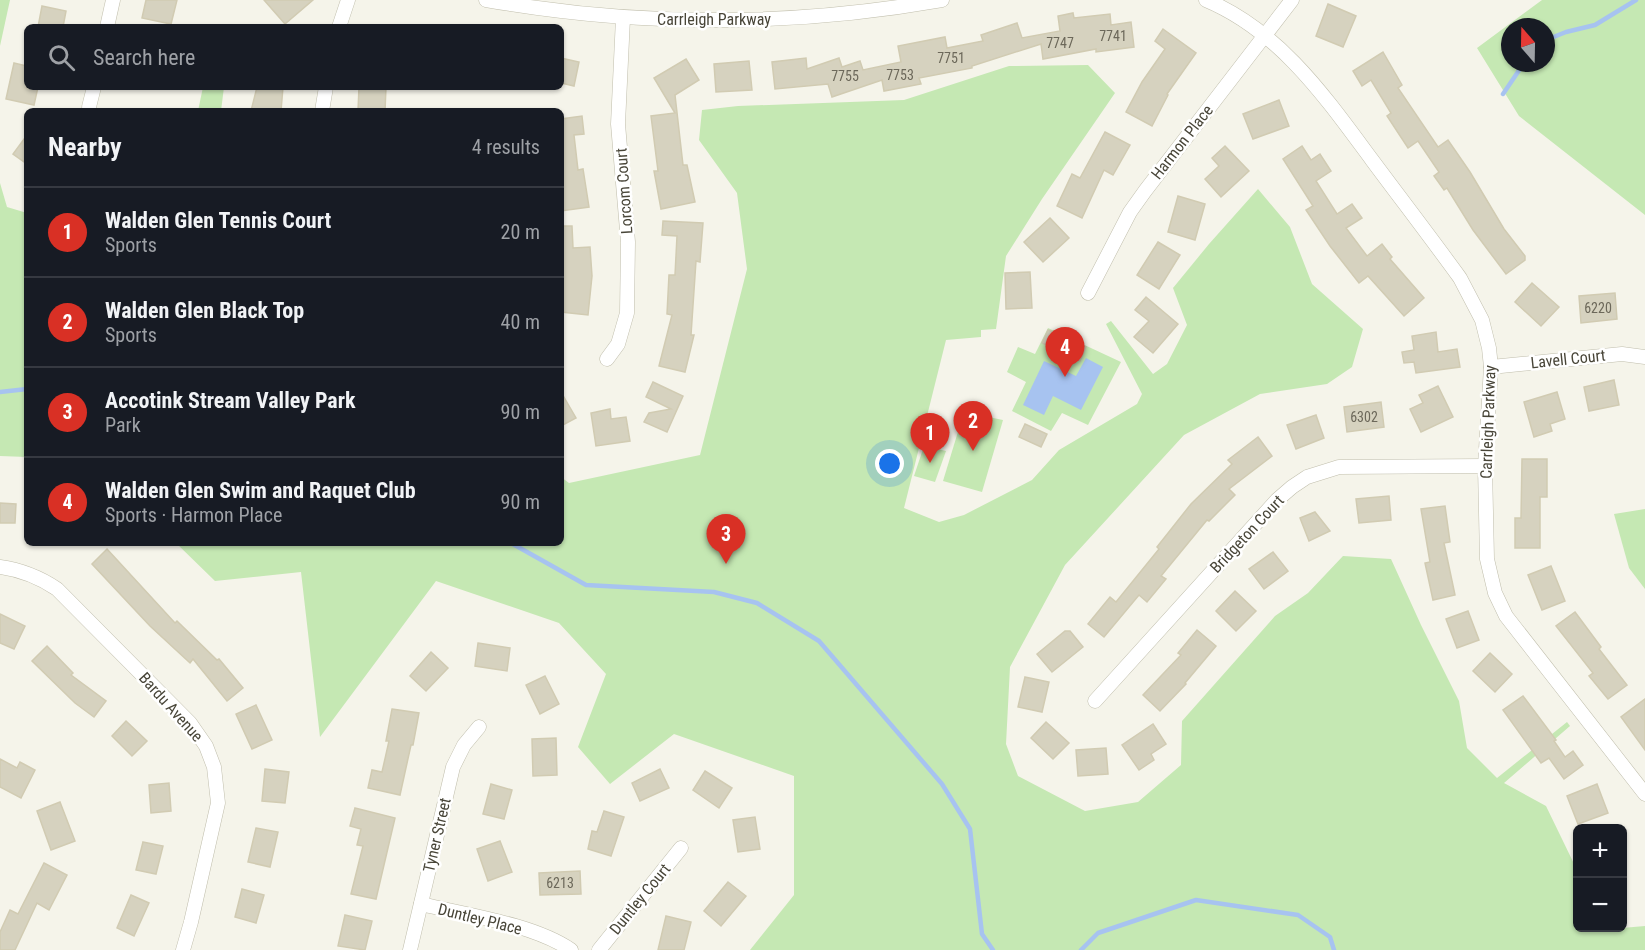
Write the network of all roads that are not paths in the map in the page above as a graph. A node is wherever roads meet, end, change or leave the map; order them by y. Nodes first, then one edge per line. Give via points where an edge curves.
1 (113, 0) edge
2 (348, 0) edge
3 (486, 0) edge
4 (942, 0) edge
5 (1206, 0) edge
6 (1292, 0) edge
7 (623, 18) junction
8 (108, 24) edge
9 (340, 24) edge
10 (1265, 35) junction
11 (93, 90) edge
12 (326, 90) edge
13 (89, 107) dead end
14 (322, 108) edge
15 (1088, 293) dead end
16 (1645, 357) edge
17 (607, 359) dead end
18 (1491, 367) junction
19 (1485, 466) junction
20 (0, 567) edge
21 (1095, 701) dead end
22 (478, 727) dead end
23 (1645, 794) edge
24 (681, 848) dead end
25 (421, 904) junction
26 (183, 950) edge
27 (410, 950) edge
28 (571, 950) edge
29 (599, 950) edge

1 - 8 street
2 - 9 street
3 - 7 street, Carrleigh Parkway
4 - 7 street, Carrleigh Parkway via 838,15 758,20
5 - 10 street, Carrleigh Parkway
6 - 10 street, Harmon Place
7 - 17 street, Lorcom Court via 618,124 628,242 627,314 618,344
10 - 15 street, Harmon Place via 1144,190
10 - 18 street, Carrleigh Parkway via 1322,92 1460,278 1482,320
11 - 13 street
12 - 14 street
16 - 18 street, Lavell Court via 1622,354
18 - 19 street, Carrleigh Parkway
19 - 21 street, Bridgeton Court via 1350,465 1307,477 1277,500
19 - 23 street, Carrleigh Parkway via 1487,558 1500,605
20 - 26 street, Bardu Avenue via 35,576 57,589 190,723 206,746 214,767 218,803
22 - 25 street, Tyner Street via 453,767
24 - 29 street, Duntley Court
25 - 27 street, Tyner Street
25 - 28 street, Duntley Place via 533,932

